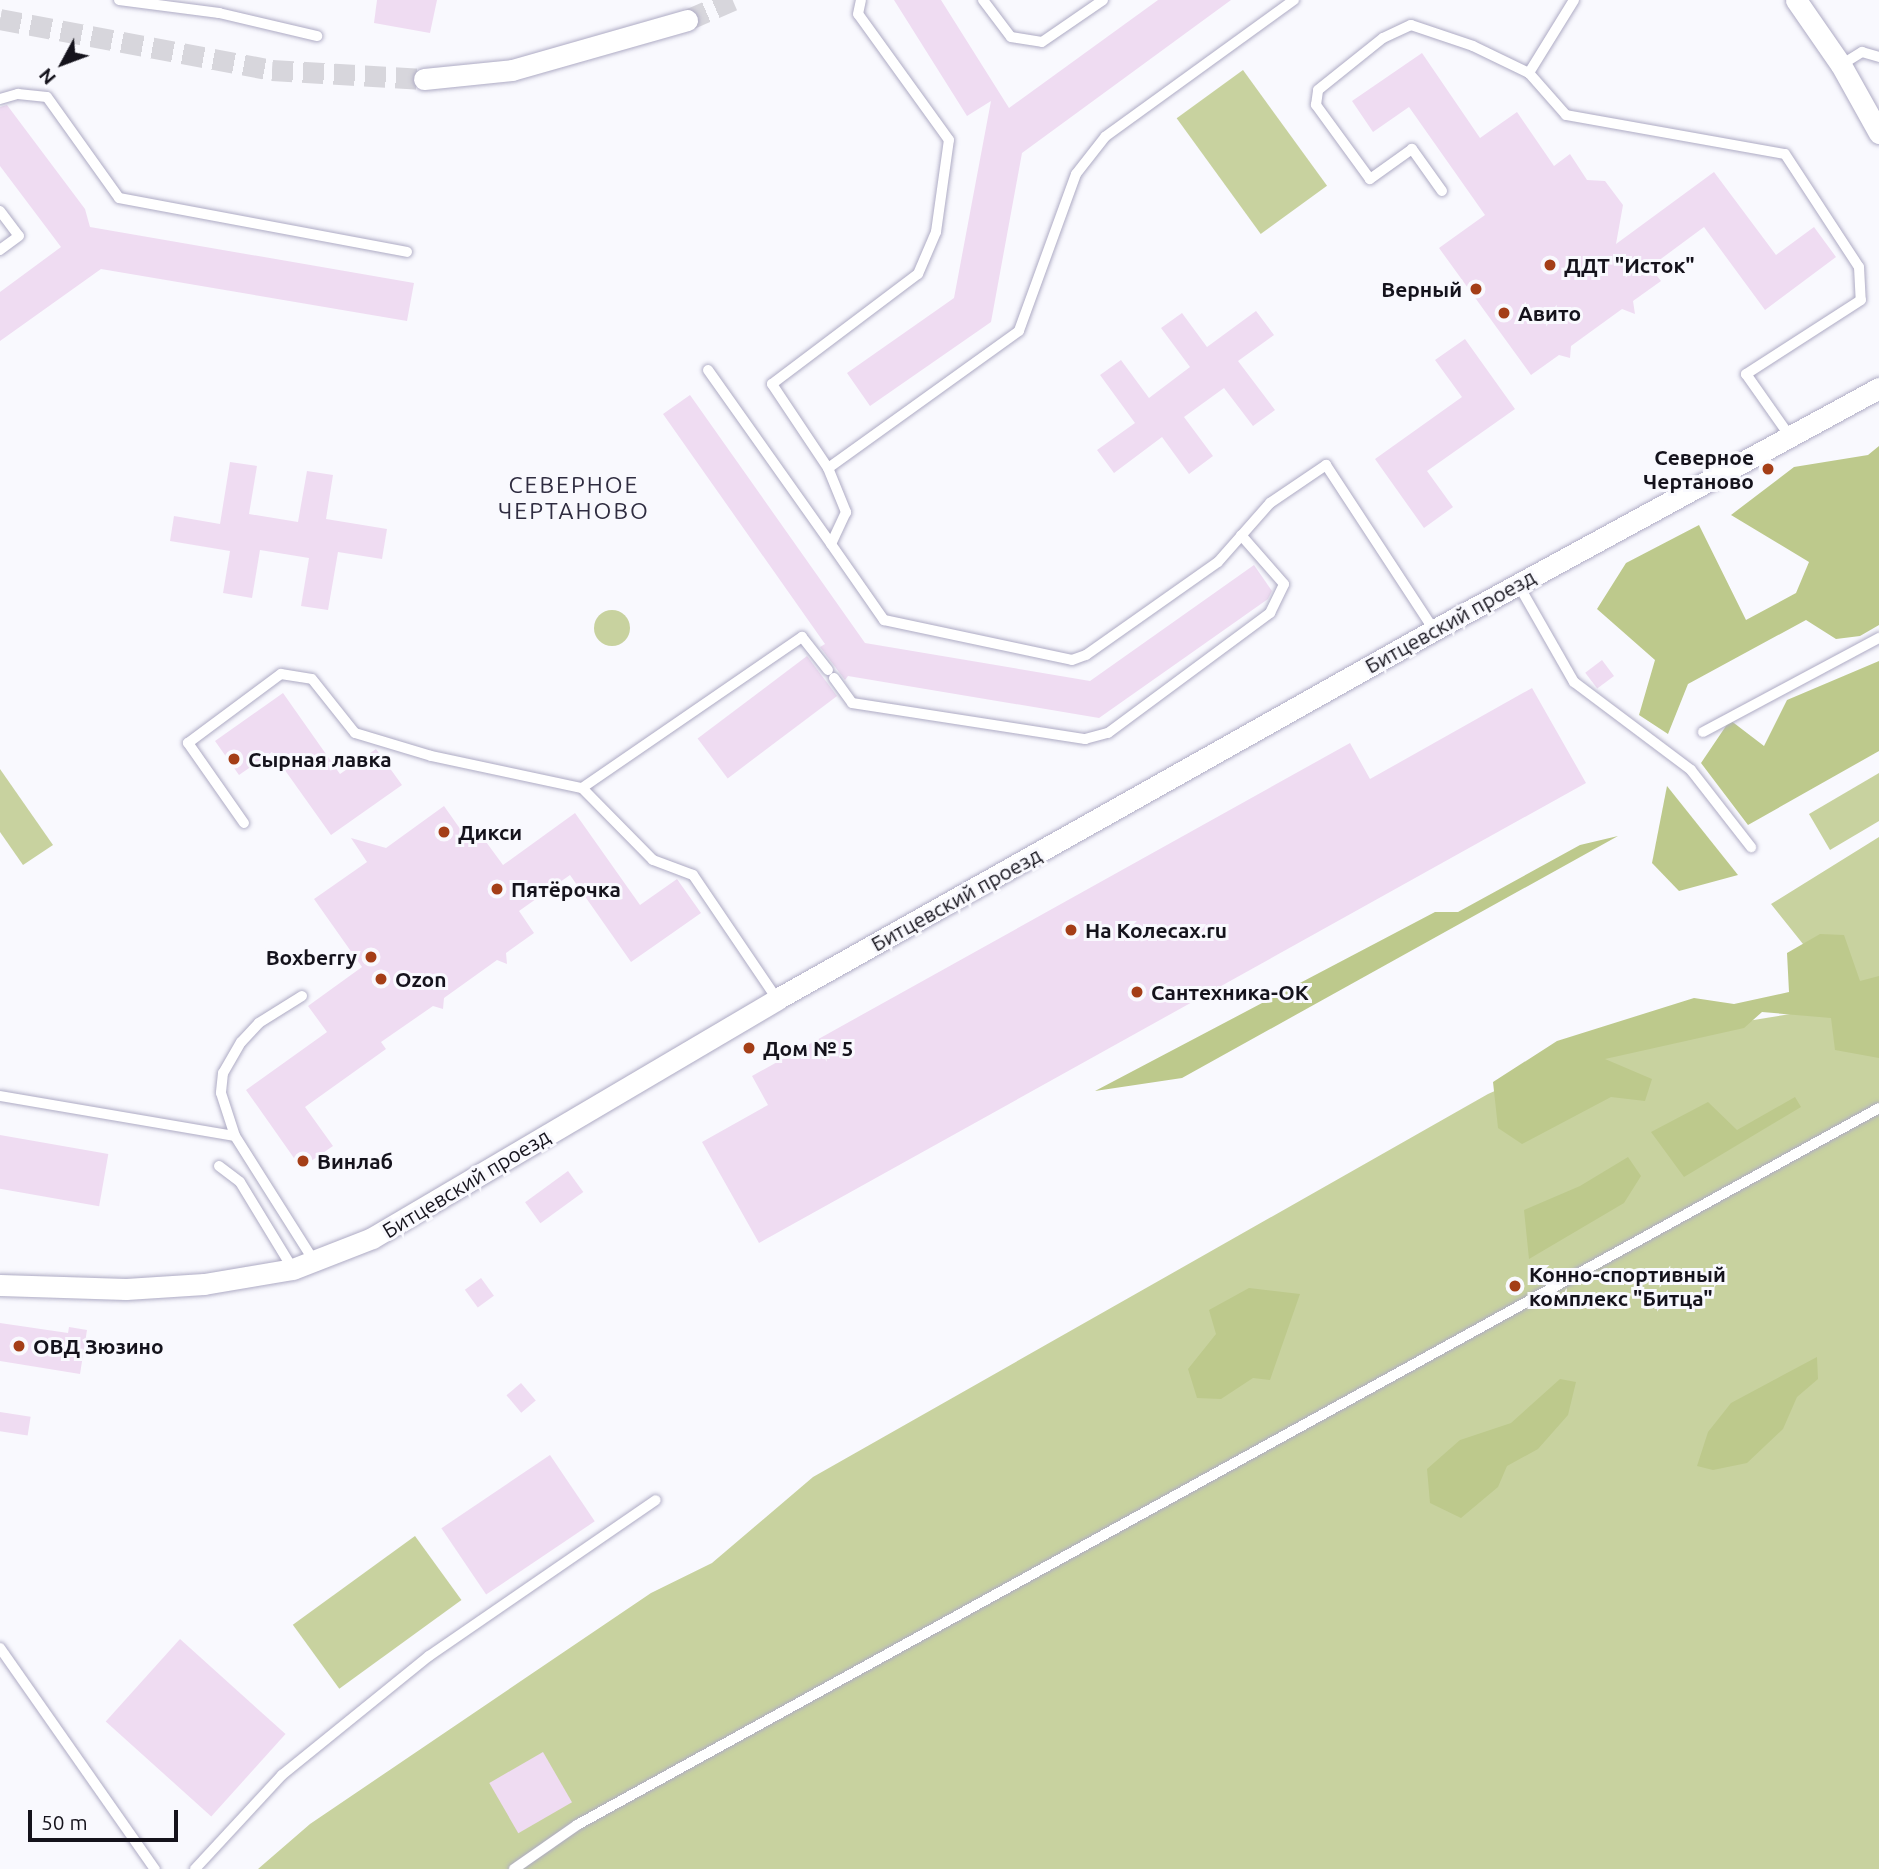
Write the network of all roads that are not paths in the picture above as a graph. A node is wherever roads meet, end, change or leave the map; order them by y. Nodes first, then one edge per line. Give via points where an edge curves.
1 (119, 0) edge
2 (222, 0) edge
3 (861, 0) edge
4 (983, 0) edge
5 (1103, 0) edge
6 (1294, 0) edge
7 (1574, 0) edge
8 (1796, 0) edge
9 (219, 13) junction
10 (687, 20) tunnel mouth
11 (317, 36) dead end
12 (1879, 57) edge
13 (1841, 65) junction
14 (1530, 73) junction
15 (424, 79) tunnel mouth
16 (0, 99) edge
17 (1879, 133) edge
18 (1442, 191) dead end
19 (0, 211) edge
20 (0, 250) edge
21 (407, 252) dead end
22 (708, 370) dead end
23 (1879, 388) edge
24 (1790, 435) junction
25 (828, 468) junction
26 (1241, 535) junction
27 (831, 544) junction
28 (1518, 584) junction
29 (1434, 630) junction
30 (1879, 638) edge
31 (1703, 732) dead end
32 (582, 788) junction
33 (244, 823) dead end
34 (1751, 847) dead end
35 (302, 996) dead end
36 (776, 999) junction
37 (0, 1096) edge
38 (1879, 1108) edge
39 (235, 1136) junction
40 (219, 1166) dead end
41 (314, 1261) junction
42 (293, 1269) junction
43 (0, 1285) edge
44 (656, 1500) dead end
45 (0, 1648) edge
46 (155, 1869) edge
47 (195, 1869) edge
48 (514, 1869) edge

1 - 9 lane
2 - 9 lane
3 - 25 lane via 858,14 949,140 936,232 918,274 772,384
4 - 5 lane via 1011,37 1042,42
6 - 25 lane via 1105,137 1076,174 1020,331
7 - 14 lane
8 - 13 street
9 - 11 lane
10 - 15 street via 512,70
12 - 13 lane via 1862,52
13 - 17 street
14 - 18 lane via 1411,25 1383,38 1318,90 1316,105 1370,178 1412,149
14 - 24 lane via 1566,115 1785,154 1859,267 1861,300 1746,374
16 - 21 lane via 18,94 47,97 119,198
19 - 20 lane via 19,236
22 - 27 lane
23 - 24 street, Битцевский проезд
24 - 28 street, Битцевский проезд
25 - 27 lane via 846,512
26 - 27 lane via 1218,562 1086,655 1072,660 884,620
26 - 29 lane via 1270,503 1326,465
26 - 32 lane via 1284,584 1270,613 1108,733 1085,739 852,703 803,637
28 - 29 street, Битцевский проезд
28 - 34 lane via 1574,682 1691,770
29 - 36 street, Битцевский проезд
30 - 31 lane
32 - 33 lane via 431,757 355,733 312,679 281,674 188,743
32 - 36 lane via 653,860 692,875
35 - 39 lane via 259,1023 229,1058 222,1093
36 - 41 street, Битцевский проезд via 409,1221
37 - 39 lane
38 - 48 lane via 577,1825
39 - 41 lane
40 - 42 lane via 240,1182
41 - 42 street, Битцевский проезд
42 - 43 street, Битцевский проезд via 170,1288
44 - 47 lane via 429,1656 282,1775
45 - 46 lane

